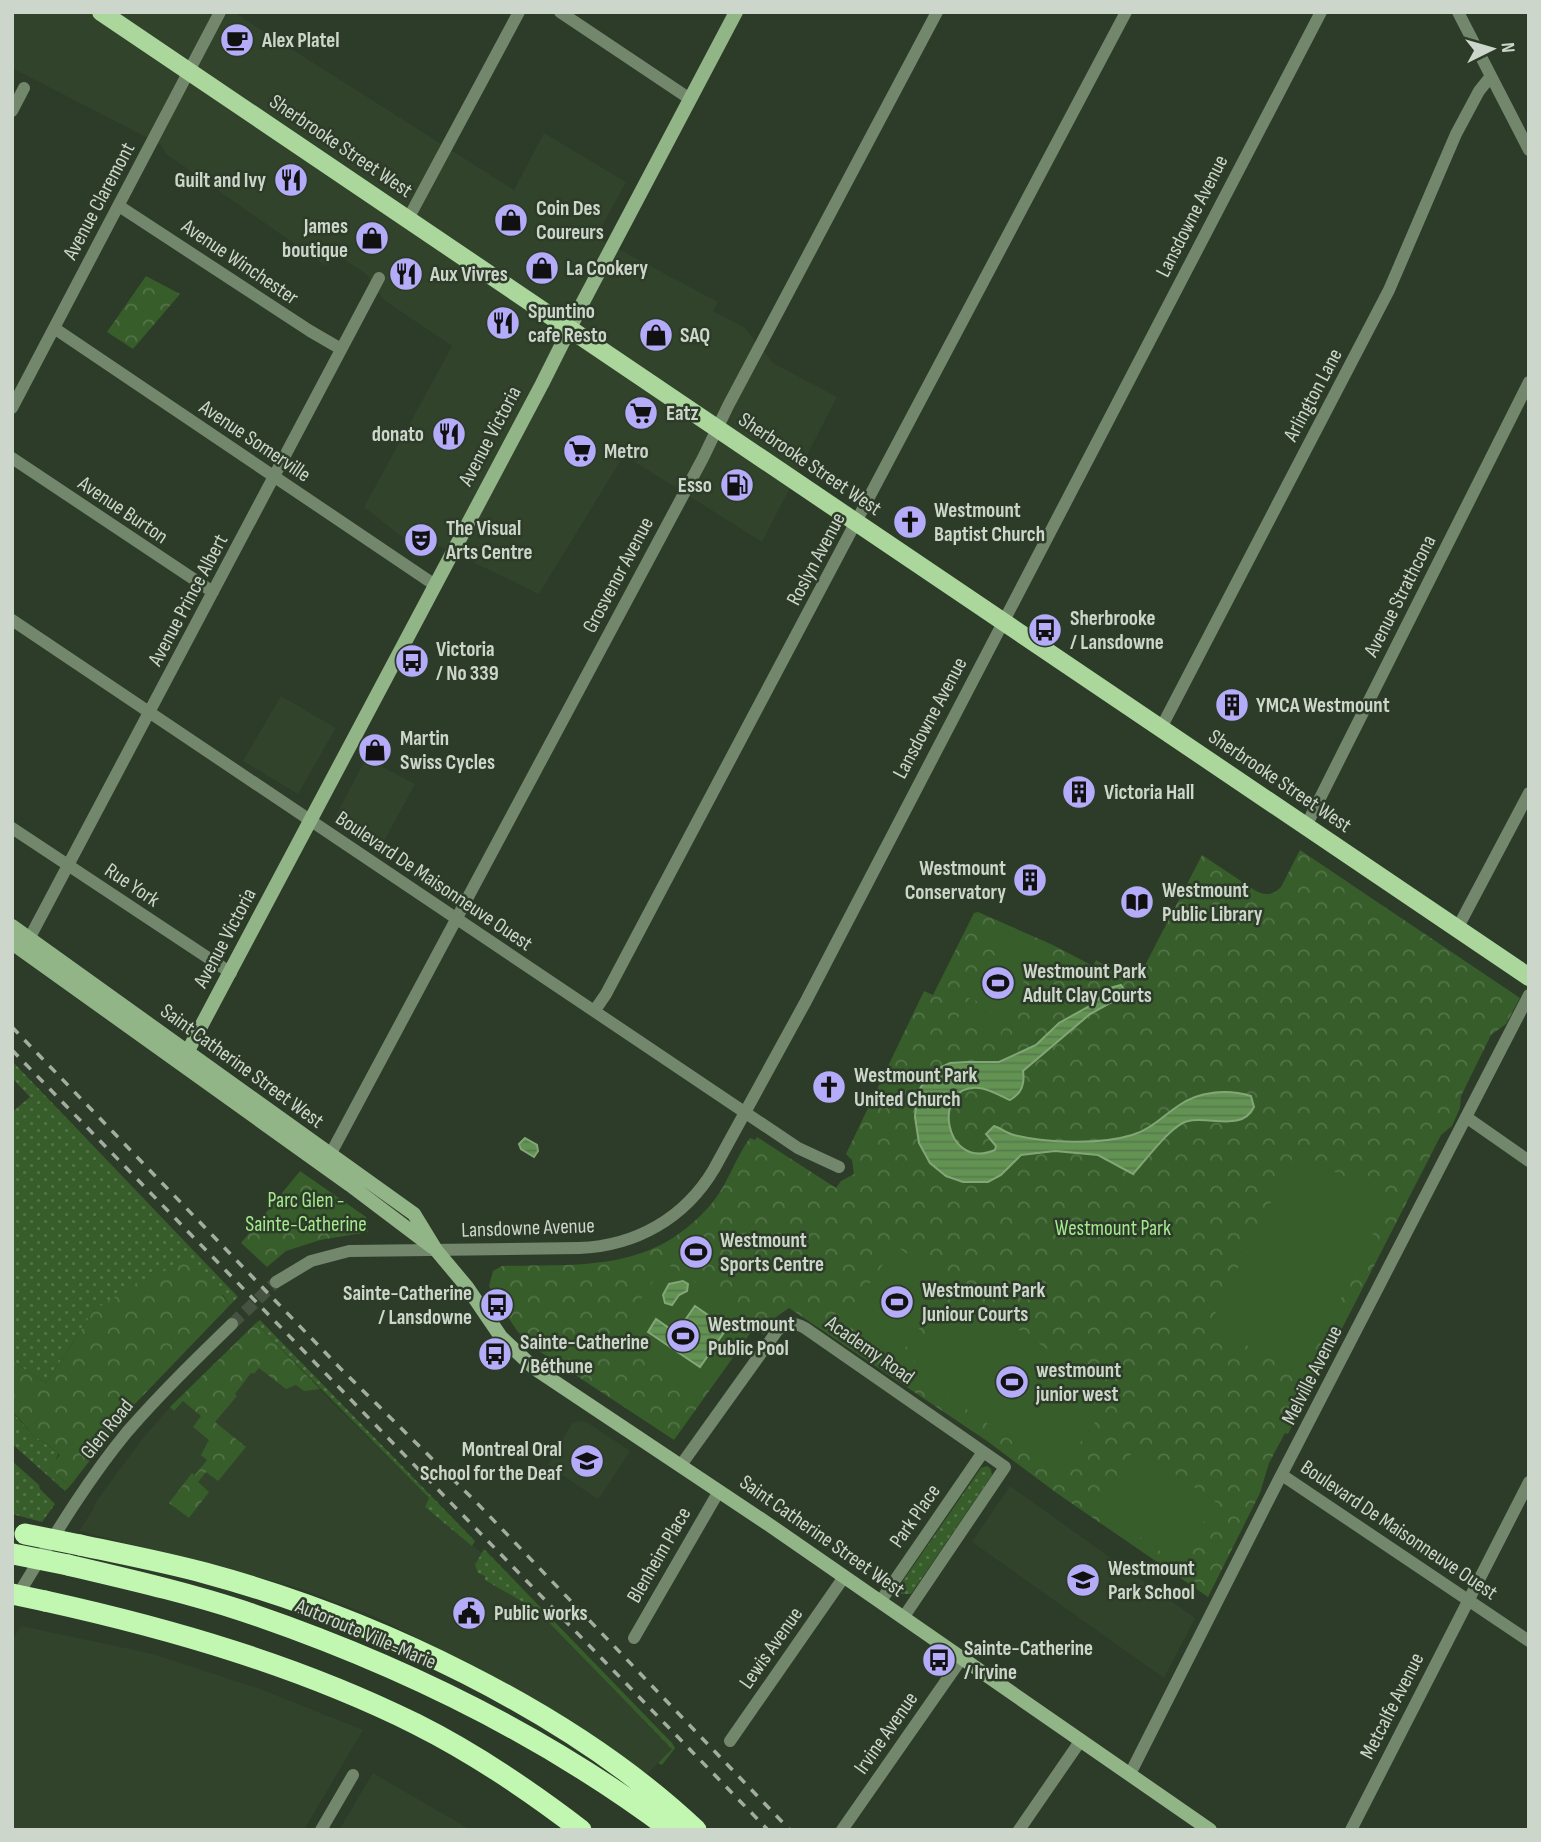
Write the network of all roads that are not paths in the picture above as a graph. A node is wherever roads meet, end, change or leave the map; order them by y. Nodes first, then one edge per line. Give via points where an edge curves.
1 (101, 12) edge
2 (220, 12) edge
3 (519, 12) edge
4 (560, 12) edge
5 (736, 12) edge
6 (937, 12) edge
7 (1126, 12) edge
8 (1321, 12) edge
9 (1458, 12) edge
10 (190, 71) junction
11 (1491, 76) junction
12 (24, 89) dead end
13 (690, 99) junction
14 (12, 111) edge
15 (1529, 150) edge
16 (119, 206) junction
17 (408, 219) junction
18 (379, 278) dead end
19 (54, 328) junction
20 (570, 328) junction
21 (341, 349) junction
22 (1529, 383) edge
23 (12, 408) edge
24 (717, 428) junction
25 (12, 458) edge
26 (275, 477) junction
27 (857, 523) junction
28 (435, 585) junction
29 (213, 592) junction
30 (12, 620) edge
31 (1002, 621) junction
32 (150, 712) junction
33 (1161, 728) junction
34 (1528, 795) edge
35 (310, 821) junction
36 (1306, 826) junction
37 (12, 828) edge
38 (69, 866) junction
39 (456, 919) junction
40 (12, 926) edge
41 (1457, 929) junction
42 (29, 939) junction
43 (12, 943) edge
44 (231, 972) junction
45 (1529, 977) edge
46 (1529, 995) edge
47 (595, 1010) junction
48 (184, 1058) junction
49 (746, 1112) junction
50 (1466, 1117) junction
51 (330, 1155) junction
52 (1529, 1161) edge
53 (839, 1167) dead end
54 (436, 1250) junction
55 (276, 1282) tunnel mouth
56 (232, 1324) tunnel mouth
57 (983, 1452) junction
58 (681, 1465) junction
59 (1282, 1475) junction
60 (1529, 1482) edge
61 (719, 1491) junction
62 (18, 1532) edge
63 (13, 1554) edge
64 (844, 1577) junction
65 (12, 1594) edge
66 (1469, 1601) junction
67 (880, 1602) junction
68 (12, 1605) edge
69 (903, 1618) junction
70 (634, 1638) dead end
71 (1529, 1641) edge
72 (962, 1658) junction
73 (1081, 1740) junction
74 (730, 1741) dead end
75 (1130, 1774) junction
76 (353, 1775) dead end
77 (321, 1830) edge
78 (581, 1830) edge
79 (671, 1830) edge
80 (696, 1830) edge
81 (842, 1830) edge
82 (1019, 1830) edge
83 (1210, 1830) edge
84 (1351, 1830) edge

1 - 10 main road, Sherbrooke Street West
2 - 10 street, Avenue Claremont
3 - 17 street
4 - 13 street
5 - 13 main road, Avenue Victoria
6 - 24 street, Grosvenor Avenue
7 - 27 street, Roslyn Avenue
8 - 31 street, Lansdowne Avenue
9 - 11 street
10 - 16 street, Avenue Claremont
10 - 17 main road, Sherbrooke Street West
11 - 15 street
11 - 33 street, Arlington Lane via 1456,134 1389,290
12 - 14 street
13 - 20 main road, Avenue Victoria
16 - 19 street, Avenue Claremont
16 - 21 street, Avenue Winchester
17 - 20 main road, Sherbrooke Street West
18 - 21 street, Avenue Prince Albert
19 - 23 street, Avenue Claremont
19 - 26 street, Avenue Somerville
20 - 24 main road, Sherbrooke Street West
20 - 28 main road, Avenue Victoria
21 - 26 street, Avenue Prince Albert
22 - 36 street, Avenue Strathcona
24 - 27 main road, Sherbrooke Street West
24 - 39 street, Grosvenor Avenue
25 - 29 street, Avenue Burton
26 - 28 street, Avenue Somerville
26 - 29 street, Avenue Prince Albert
27 - 31 main road, Sherbrooke Street West
27 - 47 street, Roslyn Avenue
28 - 35 main road, Avenue Victoria
29 - 32 street, Avenue Prince Albert
30 - 32 street, Boulevard De Maisonneuve Ouest
31 - 33 main road, Sherbrooke Street West
31 - 49 street, Lansdowne Avenue
32 - 35 street, Boulevard De Maisonneuve Ouest
32 - 38 street, Avenue Prince Albert
33 - 36 main road, Sherbrooke Street West
34 - 41 street
35 - 39 street, Boulevard De Maisonneuve Ouest
35 - 44 main road, Avenue Victoria
36 - 41 main road, Sherbrooke Street West
37 - 38 street, Rue York
38 - 42 street, Avenue Prince Albert
38 - 44 street, Rue York
39 - 47 street, Boulevard De Maisonneuve Ouest
39 - 51 street, Grosvenor Avenue
40 - 42 main road, Saint Catherine Street West
41 - 45 main road, Sherbrooke Street West
42 - 48 main road, Saint Catherine Street West
43 - 48 main road, Saint Catherine Street West
44 - 48 main road, Avenue Victoria
46 - 50 street, Melville Avenue
47 - 49 street, Boulevard De Maisonneuve Ouest
48 - 51 main road, Saint Catherine Street West
48 - 54 main road, Saint Catherine Street West
49 - 53 street, Boulevard De Maisonneuve Ouest via 806,1153
49 - 54 street, Lansdowne Avenue via 698,1193 671,1218 639,1236 589,1247
50 - 52 street
50 - 59 street, Melville Avenue
51 - 54 main road, Saint Catherine Street West via 414,1214
54 - 55 street via 339,1253 311,1261
54 - 58 main road, Saint Catherine Street West via 520,1356
56 - 68 street, Glen Road via 126,1434
57 - 58 street, Academy Road via 805,1328 791,1323 776,1332
57 - 67 street, Park Place
57 - 69 street, Academy Road via 1005,1467
58 - 61 main road, Saint Catherine Street West
59 - 66 street, Boulevard De Maisonneuve Ouest
59 - 75 street, Melville Avenue
60 - 66 street, Metcalfe Avenue
61 - 64 main road, Saint Catherine Street West
61 - 70 street, Blenheim Place
62 - 80 highway, bridge via 232,1582 410,1648 585,1743
63 - 79 highway, Autoroute Ville-Marie, bridge via 159,1586 341,1647 478,1710 554,1753
64 - 67 main road, Saint Catherine Street West
64 - 74 street, Lewis Avenue
65 - 78 highway, bridge via 142,1624 342,1691 418,1725 472,1756
66 - 71 street, Boulevard De Maisonneuve Ouest
66 - 84 street, Metcalfe Avenue
67 - 69 main road, Saint Catherine Street West
69 - 72 main road, Saint Catherine Street West
72 - 73 main road, Saint Catherine Street West
72 - 81 street, Irvine Avenue
73 - 75 main road, Saint Catherine Street West
73 - 82 street
75 - 83 main road, Saint Catherine Street West
76 - 77 street

